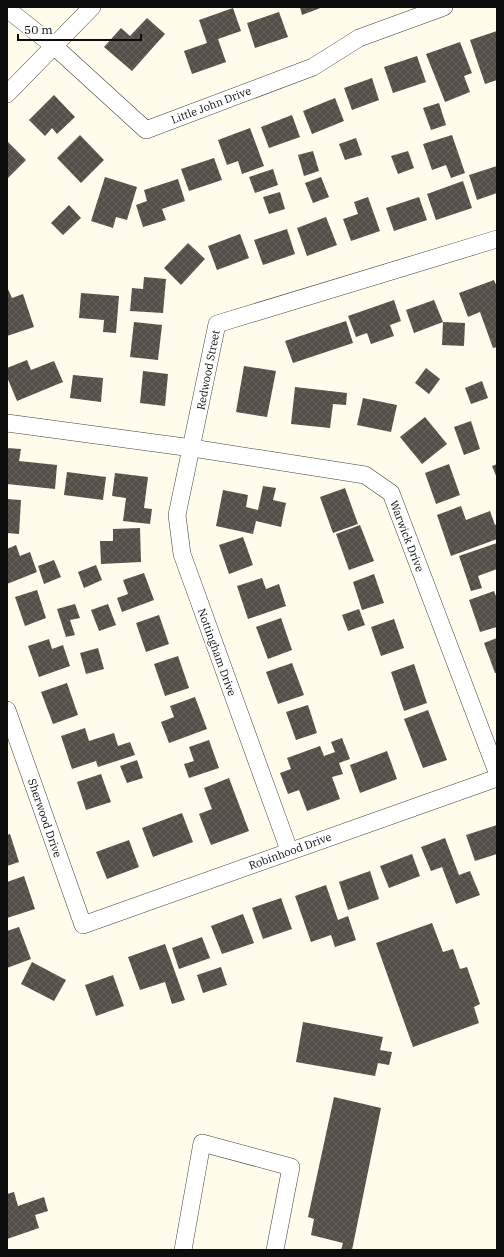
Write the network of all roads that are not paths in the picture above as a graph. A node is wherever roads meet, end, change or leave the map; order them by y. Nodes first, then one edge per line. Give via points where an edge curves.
1 (92, 7) edge
2 (444, 7) edge
3 (7, 9) edge
4 (54, 46) junction
5 (7, 94) edge
6 (497, 240) edge
7 (7, 423) edge
8 (192, 448) junction
9 (7, 710) edge
10 (497, 772) edge
11 (497, 778) edge
12 (289, 850) junction
13 (83, 925) joint
14 (183, 1250) edge
15 (275, 1250) edge

1 - 4 street
2 - 4 street, Little John Drive via 359,38 313,67 146,130
3 - 4 street, Little John Drive
4 - 5 street
6 - 8 street, Redwood Street via 217,324
7 - 8 street
8 - 10 street, Warwick Drive via 365,475 390,493
8 - 12 street, Nottingham Drive via 177,515 182,554
9 - 13 street, Sherwood Drive
11 - 12 street, Robinhood Drive
12 - 13 street, Robinhood Drive
14 - 15 street via 202,1143 291,1167

